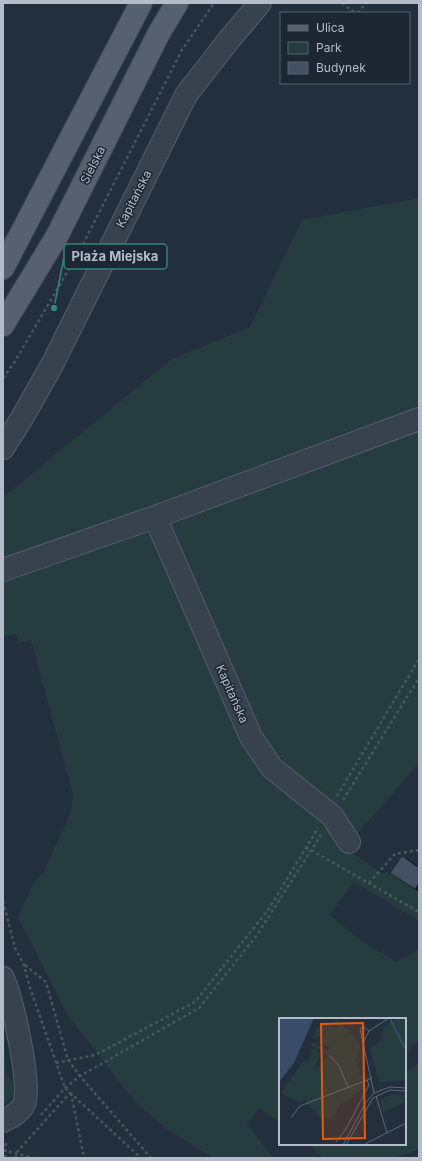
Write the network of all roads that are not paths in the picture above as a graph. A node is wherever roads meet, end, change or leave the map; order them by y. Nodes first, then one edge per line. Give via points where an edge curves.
1 (141, 3) edge
2 (177, 3) edge
3 (260, 3) edge
4 (3, 268) edge
5 (3, 325) edge
6 (419, 419) edge
7 (3, 448) edge
8 (155, 517) junction
9 (3, 570) edge
10 (349, 842) dead end
11 (3, 978) edge
12 (5, 1130) edge

1 - 4 main road
2 - 5 main road, Sielska via 159,33 57,236
3 - 7 street, Kapitańska via 186,95 53,363
6 - 8 street
8 - 9 street
8 - 10 street, Kapitańska via 251,737 272,768 330,814
11 - 12 street via 10,994 19,1039 26,1094 23,1105

